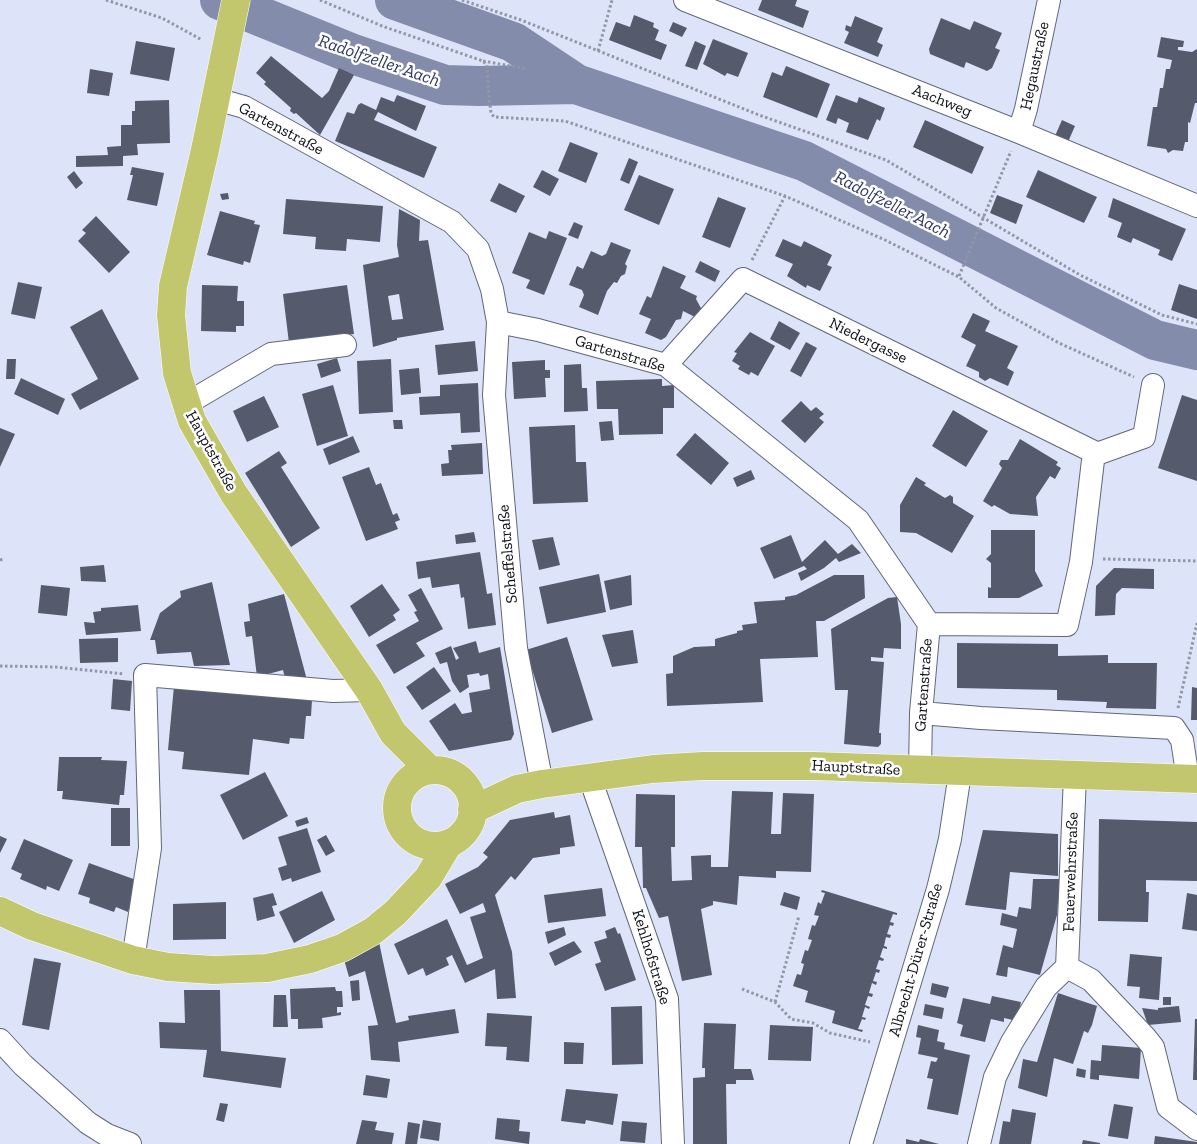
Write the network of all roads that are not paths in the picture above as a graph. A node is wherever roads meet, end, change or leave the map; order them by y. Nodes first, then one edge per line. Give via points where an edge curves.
1 (236, 0) edge
2 (685, 0) edge
3 (1049, 0) edge
4 (216, 99) junction
5 (1019, 132) junction
6 (1197, 206) edge
7 (498, 322) junction
8 (345, 345) dead end
9 (666, 365) junction
10 (1153, 385) road end
11 (186, 404) junction
12 (1094, 455) junction
13 (929, 624) junction
14 (369, 690) junction
15 (921, 713) junction
16 (920, 772) junction
17 (960, 773) junction
18 (418, 776) junction
19 (1075, 776) junction
20 (590, 778) junction
21 (1193, 779) edge
22 (463, 782) junction
23 (529, 787) junction
24 (472, 810) junction
25 (413, 839) junction
26 (449, 843) junction
27 (410, 899) junction
28 (0, 911) edge
29 (133, 960) junction
30 (1067, 967) junction
31 (0, 1040) edge
32 (1197, 1129) edge
33 (130, 1144) edge
34 (673, 1144) edge
35 (861, 1144) edge
36 (979, 1144) edge

1 - 4 main road, Hauptstraße
2 - 5 street, Aachweg
3 - 5 street, Hegaustraße
4 - 7 street, Gartenstraße via 244,107 452,222 478,249 492,289
4 - 11 main road, Hauptstraße via 173,286 172,343
5 - 6 street, Aachweg
7 - 9 street, Gartenstraße
7 - 23 street, Scheffelstraße via 494,395
8 - 11 street via 271,354
9 - 12 street, Niedergasse via 743,279 1094,452
9 - 13 street, Gartenstraße via 858,520
10 - 12 street via 1144,437
11 - 14 main road, Hauptstraße via 234,494
12 - 13 street via 1081,562 1067,625
13 - 15 street, Gartenstraße
14 - 18 main road, Hauptstraße
14 - 29 street via 333,691 145,675 150,848
15 - 16 street, Gartenstraße
15 - 21 street via 1174,728 1182,740
16 - 17 main road, Hauptstraße
16 - 20 main road, Hauptstraße via 814,766 702,766
17 - 19 main road, Hauptstraße
17 - 35 street, Albrecht-Dürer-Straße via 938,889
18 - 22 main road via 451,773
18 - 25 main road via 398,798 397,807 401,825
19 - 21 main road, Hauptstraße
19 - 30 street, Feuerwehrstraße
20 - 23 main road, Hauptstraße
20 - 34 street, Kehlhofstraße via 667,998
22 - 23 main road, Hauptstraße
22 - 24 main road via 470,795
23 - 24 main road, Hauptstraße
24 - 26 main road via 463,833
25 - 26 main road via 430,845
25 - 27 main road
26 - 27 main road via 428,878
27 - 29 main road via 374,931 342,948 310,959 267,968 213,970 168,967
28 - 29 main road via 32,926
30 - 32 street via 1091,980 1145,1037 1153,1047 1168,1106
30 - 36 street via 1046,987 1012,1042 995,1077
31 - 33 street via 88,1124 107,1136

